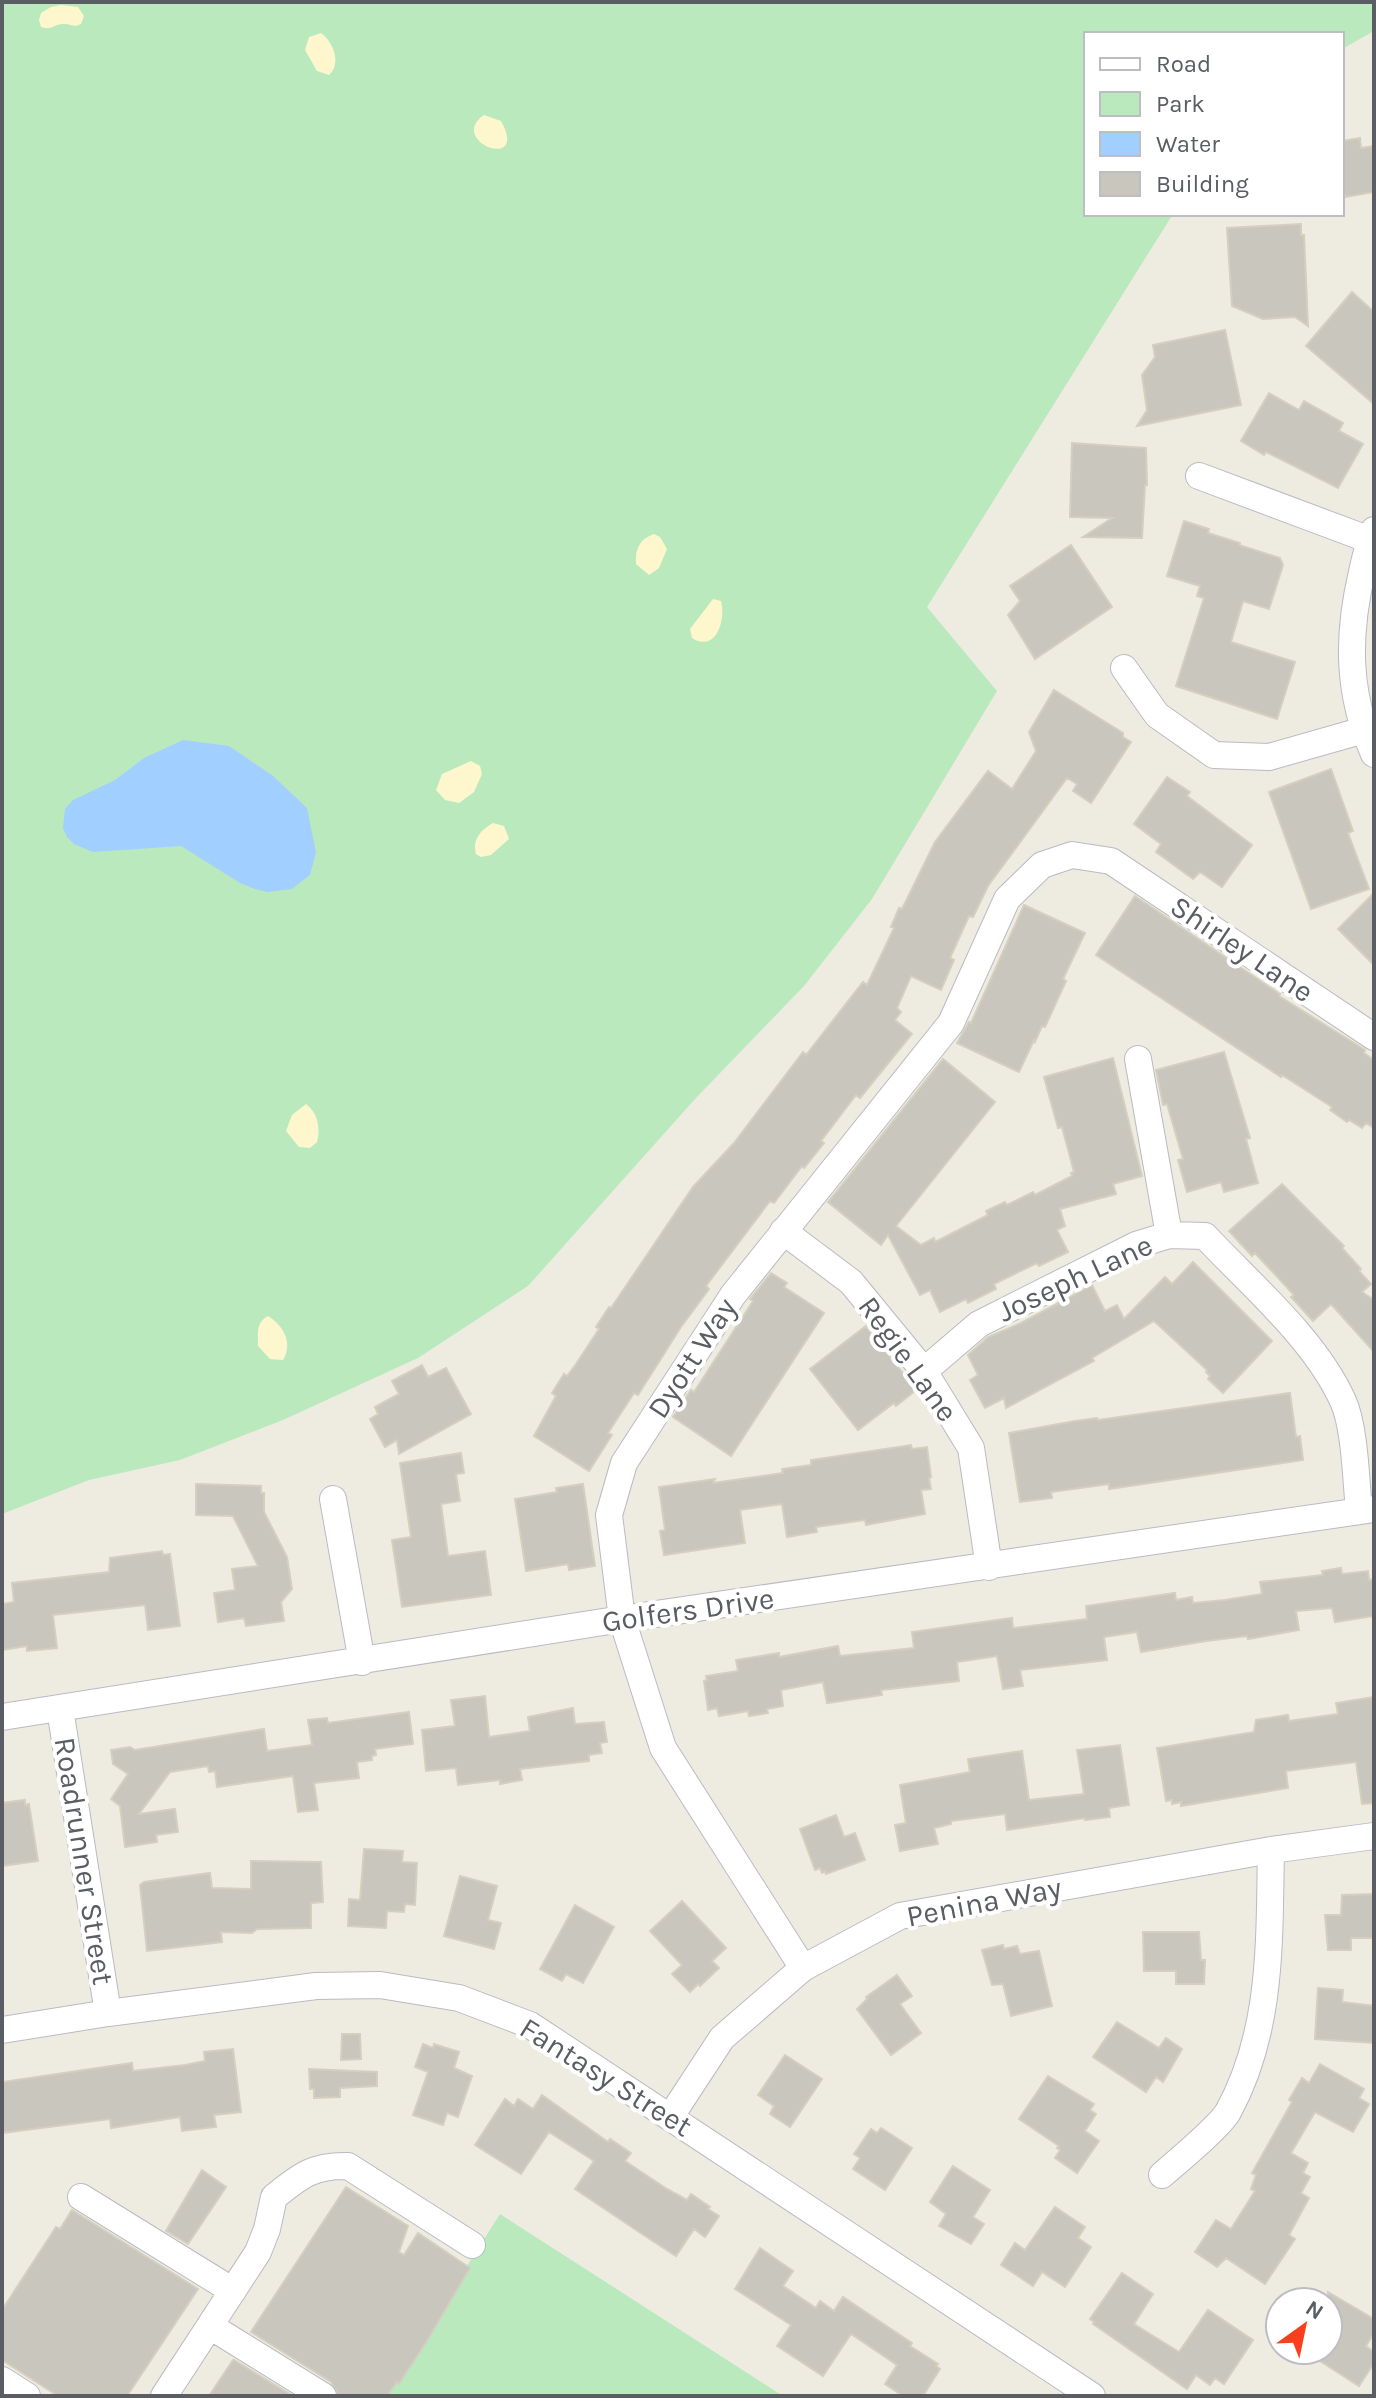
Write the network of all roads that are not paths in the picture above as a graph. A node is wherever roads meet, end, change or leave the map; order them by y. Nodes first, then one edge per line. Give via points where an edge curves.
1 (1199, 476) dead end
2 (1372, 535) edge
3 (1124, 668) dead end
4 (1369, 742) edge
5 (1111, 861) joint
6 (1374, 1037) edge
7 (1138, 1059) dead end
8 (783, 1231) junction
9 (1169, 1235) junction
10 (924, 1371) junction
11 (1362, 1422) edge
12 (333, 1499) dead end
13 (1367, 1510) edge
14 (989, 1567) junction
15 (622, 1619) junction
16 (362, 1662) junction
17 (60, 1709) junction
18 (2, 1717) edge
19 (1374, 1836) edge
20 (1271, 1850) junction
21 (803, 1968) junction
22 (108, 2013) junction
23 (2, 2030) edge
24 (671, 2116) junction
25 (1162, 2175) dead end
26 (81, 2197) dead end
27 (472, 2245) dead end
28 (233, 2291) junction
29 (210, 2326) junction
30 (2, 2380) edge
31 (27, 2396) edge
32 (164, 2396) edge
33 (323, 2396) edge
34 (1092, 2396) edge

1 - 2 street
2 - 4 street via 1353,609 1351,668
3 - 4 street via 1157,715 1214,755 1269,757
5 - 6 street, Shirley Lane
5 - 8 street, Dyott Way via 1072,855 1042,865 1007,899 951,1023
7 - 9 street
8 - 10 street, Regie Lane via 851,1282
8 - 15 street, Dyott Way via 733,1295 624,1463 609,1515
9 - 10 street, Joseph Lane via 1136,1245 979,1324
9 - 11 street, Joseph Lane via 1205,1236 1309,1347
10 - 14 street, Regie Lane via 971,1448
11 - 13 street, Joseph Lane
12 - 16 street
13 - 14 street, Golfers Drive
14 - 15 street, Golfers Drive
15 - 16 street, Golfers Drive
15 - 21 street, Dyott Way via 663,1748
16 - 17 street, Golfers Drive
17 - 18 street, Golfers Drive
17 - 22 street, Roadrunner Street
19 - 20 street, Penina Way
20 - 21 street, Penina Way via 900,1916
20 - 25 street via 1268,1963 1259,2037 1227,2114
21 - 24 street, Penina Way via 722,2038
22 - 23 street, Fantasy Street
22 - 24 street, Fantasy Street via 316,1986 380,1985 459,1998 530,2025
24 - 34 street, Fantasy Street
26 - 28 street
27 - 28 street via 348,2166 325,2165 301,2175 274,2197 258,2252
28 - 29 street
29 - 32 street
29 - 33 street
30 - 31 street

